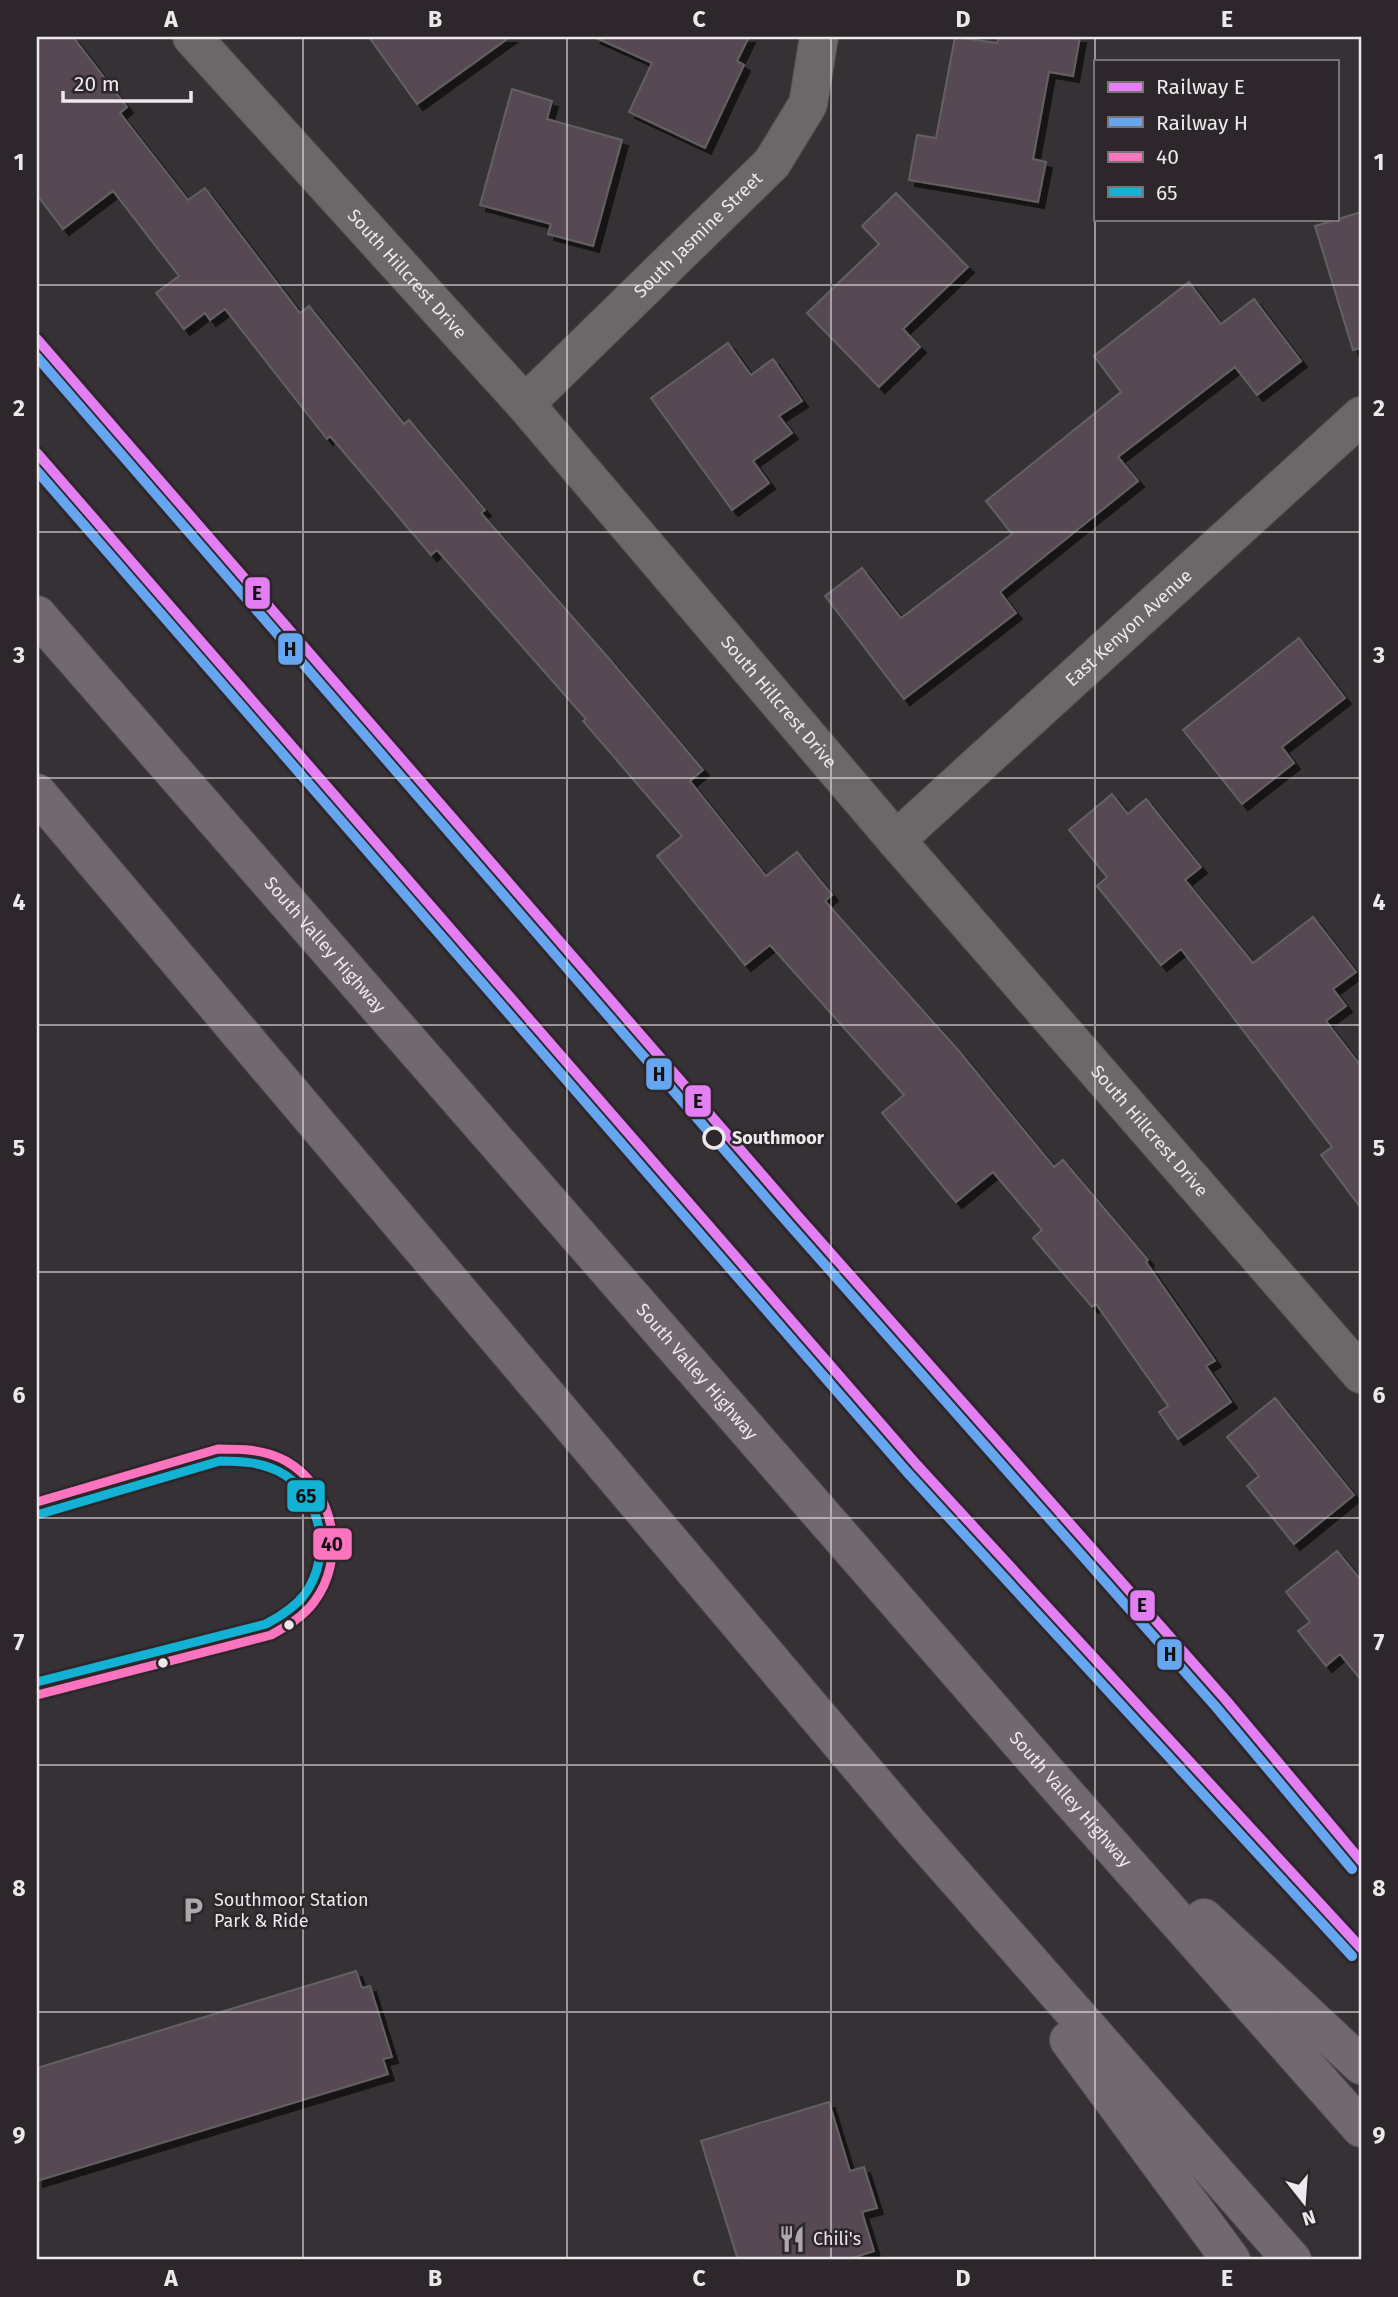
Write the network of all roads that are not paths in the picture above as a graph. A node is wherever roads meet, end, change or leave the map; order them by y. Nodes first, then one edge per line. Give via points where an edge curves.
1 (192, 37) edge
2 (819, 37) edge
3 (525, 404) junction
4 (1361, 416) edge
5 (37, 615) edge
6 (37, 793) edge
7 (896, 840) junction
8 (1361, 1374) edge
9 (1046, 1772) junction
10 (914, 1830) junction
11 (1361, 2064) edge
12 (1361, 2127) edge
13 (1231, 2260) edge
14 (1292, 2260) edge

1 - 3 street, South Hillcrest Drive
2 - 3 street, South Jasmine Street via 808,104 772,163
3 - 7 street, South Hillcrest Drive
4 - 7 street, East Kenyon Avenue
5 - 9 highway, South Valley Highway
6 - 10 highway
7 - 8 street, South Hillcrest Drive
9 - 11 highway
9 - 12 highway, South Valley Highway
10 - 13 highway
10 - 14 highway

